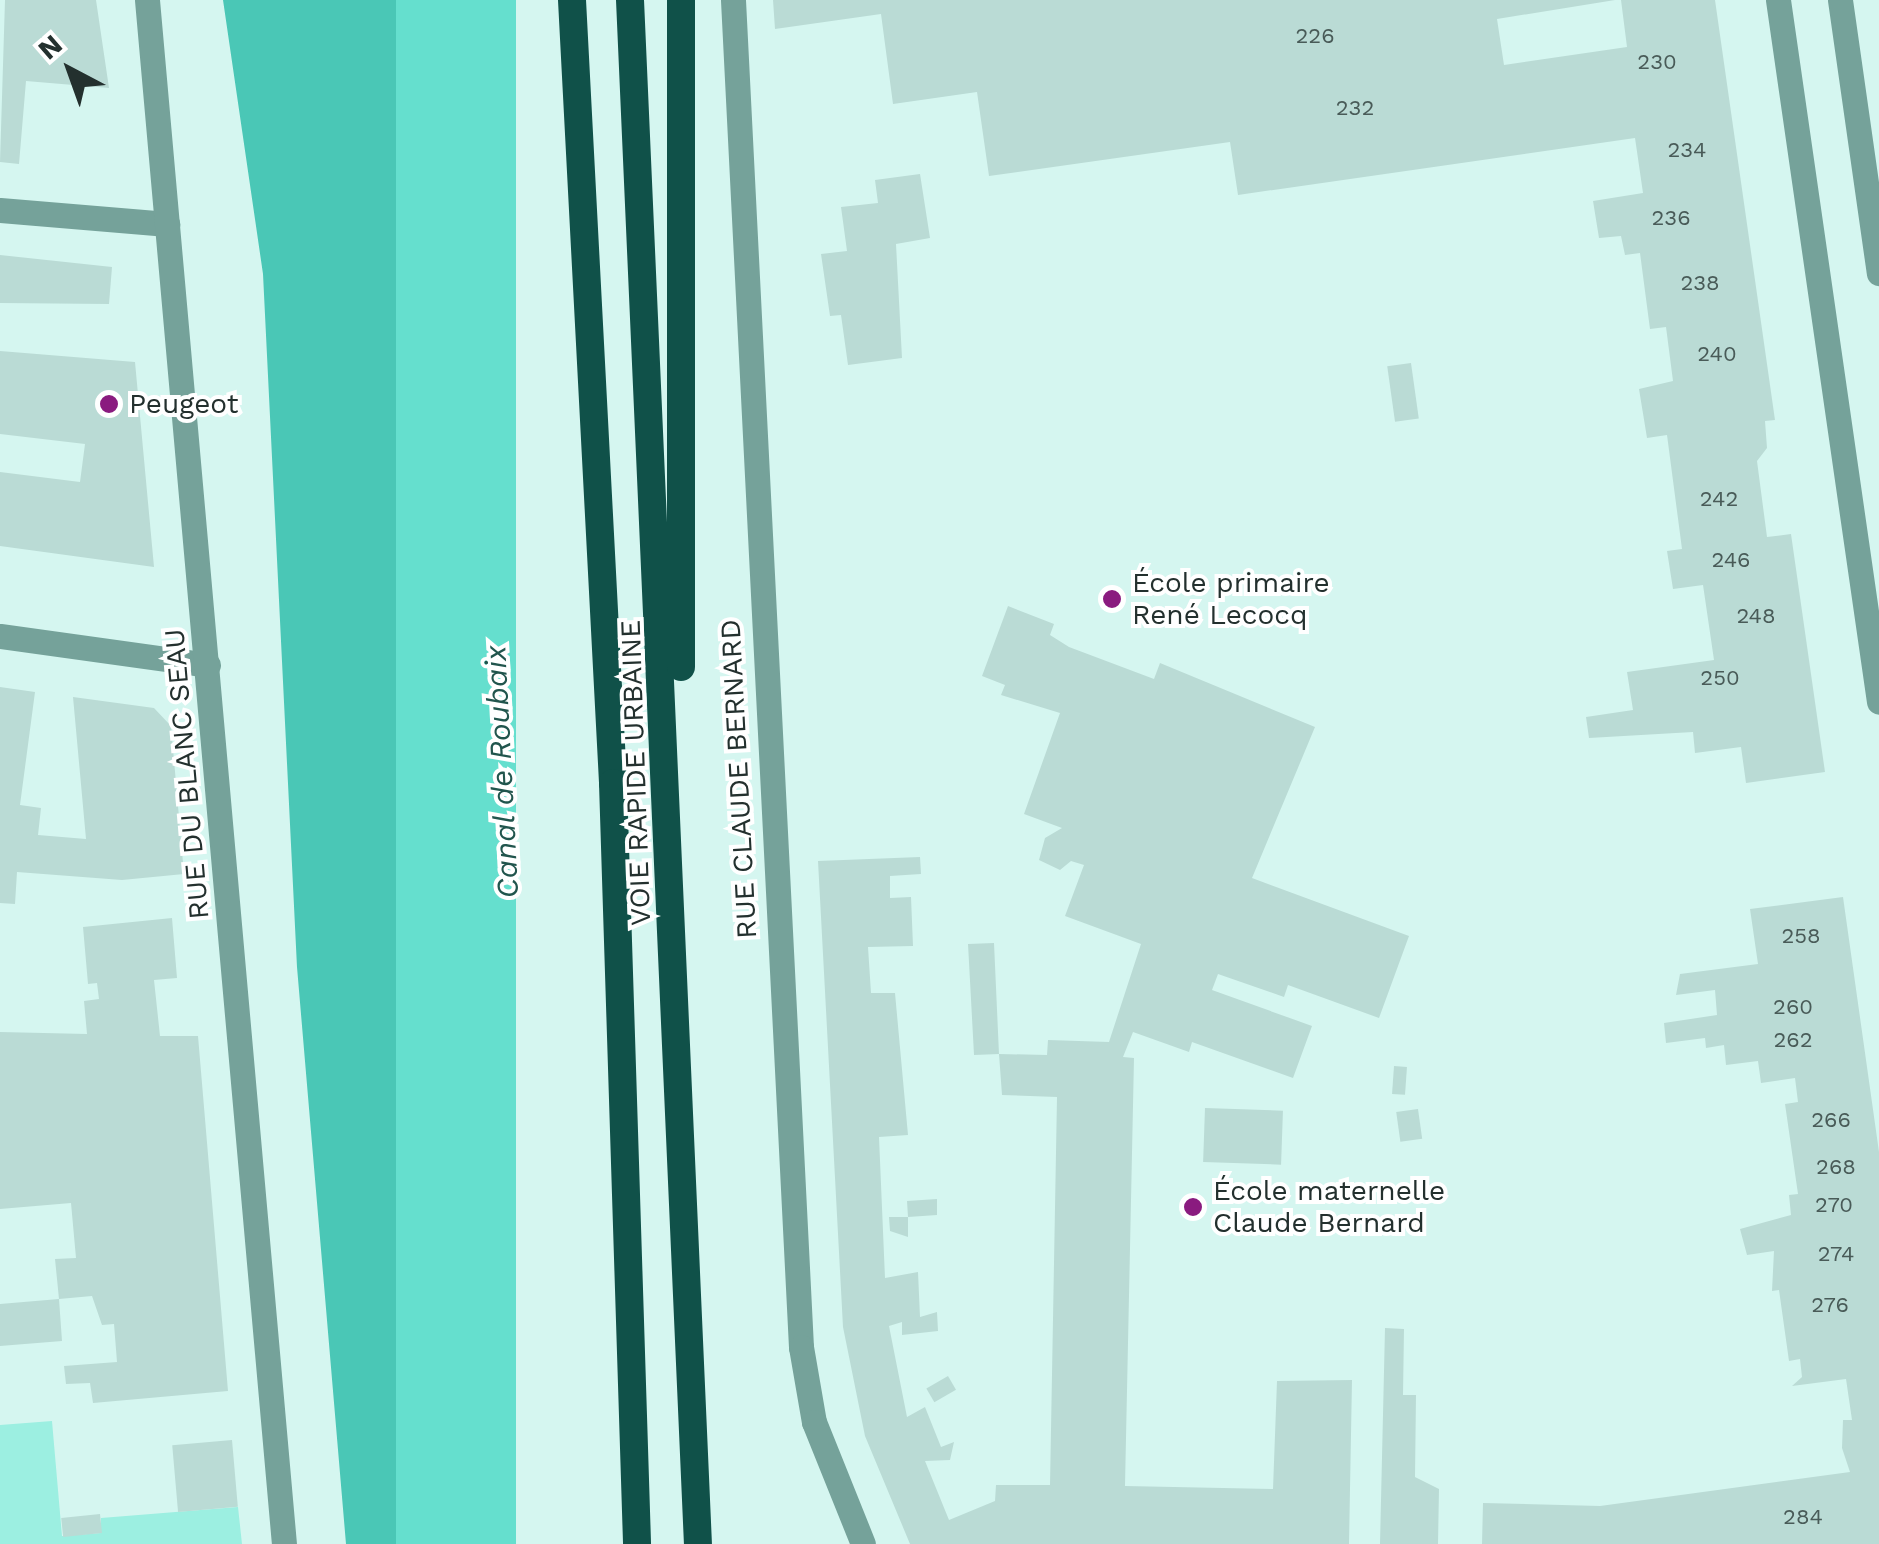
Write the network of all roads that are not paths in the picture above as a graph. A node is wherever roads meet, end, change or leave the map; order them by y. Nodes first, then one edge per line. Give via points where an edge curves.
1 (147, 0) edge
2 (572, 0) edge
3 (630, 0) edge
4 (680, 0) edge
5 (733, 0) edge
6 (1778, 0) edge
7 (1840, 0) edge
8 (0, 210) edge
9 (166, 224) junction
10 (1879, 273) edge
11 (0, 636) edge
12 (208, 665) junction
13 (1879, 702) edge
14 (677, 983) junction
15 (284, 1544) edge
16 (638, 1544) edge
17 (698, 1544) edge
18 (864, 1544) edge

1 - 9 street, RUE DU BLANC SEAU
2 - 16 highway, VOIE RAPIDE URBAINE via 612,784
3 - 14 highway, VOIE RAPIDE URBAINE
4 - 14 highway
5 - 18 street, RUE CLAUDE BERNARD via 802,1348 814,1422
6 - 13 street
7 - 10 street
8 - 9 street
9 - 12 street, RUE DU BLANC SEAU
11 - 12 street
12 - 15 street, RUE DU BLANC SEAU
14 - 17 highway, VOIE RAPIDE URBAINE

